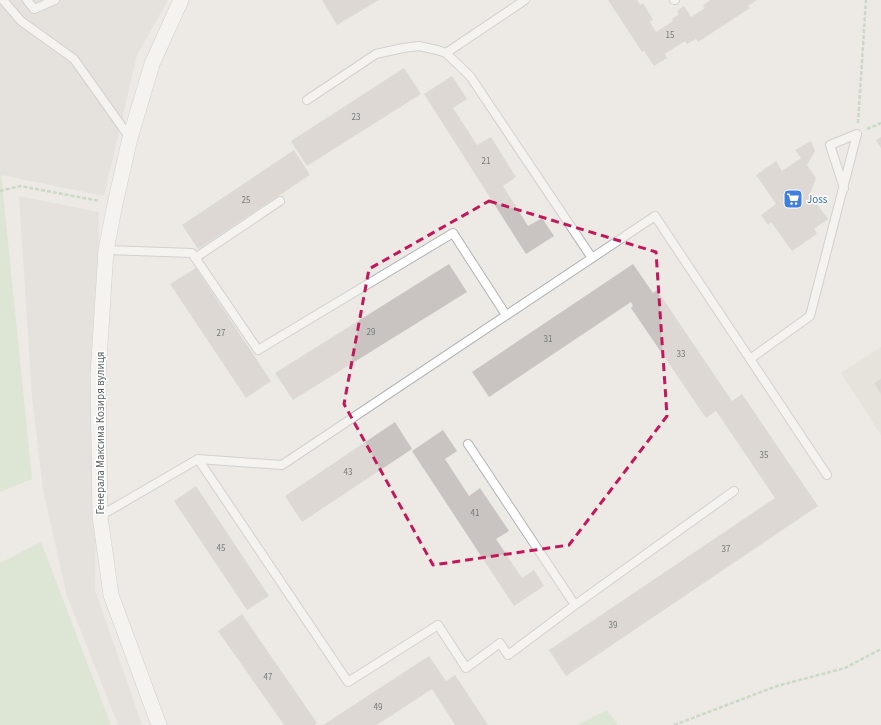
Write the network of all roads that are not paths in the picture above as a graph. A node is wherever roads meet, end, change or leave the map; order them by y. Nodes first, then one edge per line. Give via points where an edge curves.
1 (3, 0) edge
2 (27, 0) edge
3 (55, 0) edge
4 (181, 0) edge
5 (525, 0) edge
6 (446, 53) junction
7 (307, 100) dead end
8 (130, 138) junction
9 (844, 188) junction
10 (280, 201) dead end
11 (106, 250) junction
12 (195, 258) junction
13 (592, 258) junction
14 (506, 315) junction
15 (750, 359) junction
16 (468, 444) dead end
17 (198, 459) junction
18 (827, 475) dead end
19 (734, 491) dead end
20 (100, 516) junction
21 (575, 605) junction
22 (159, 725) edge

1 - 8 lane via 21,21 74,59
2 - 3 lane via 34,9
4 - 8 street, Генерала Максима Козиря вулиця via 152,64
5 - 6 lane
6 - 7 lane via 419,46 376,54
6 - 13 lane via 470,76
8 - 11 street, Генерала Максима Козиря вулиця
9 - 9 lane via 857,134 830,145
9 - 15 lane via 810,316
10 - 12 lane
11 - 12 lane via 192,253
11 - 20 street, Генерала Максима Козиря вулиця via 98,376
12 - 14 lane via 258,350 453,233
13 - 14 lane
13 - 15 lane via 655,216
14 - 17 lane via 282,465
15 - 18 lane
16 - 21 lane
17 - 20 lane
17 - 21 lane via 348,682 438,625 466,668 500,643 508,655
19 - 21 lane
20 - 22 street, Генерала Максима Козиря вулиця via 111,595

